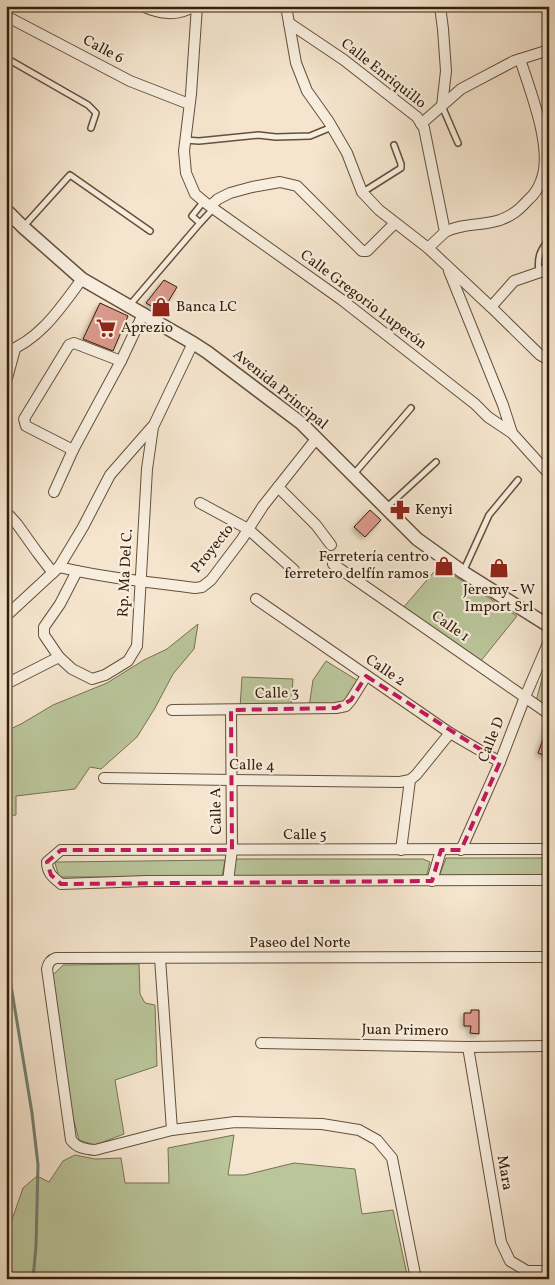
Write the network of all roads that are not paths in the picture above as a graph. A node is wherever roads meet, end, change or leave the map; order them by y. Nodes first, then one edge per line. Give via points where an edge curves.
1 (142, 6) edge
2 (196, 6) edge
3 (286, 6) edge
4 (440, 6) edge
5 (6, 16) edge
6 (289, 24) junction
7 (549, 50) edge
8 (6, 58) edge
9 (520, 59) junction
10 (189, 104) junction
11 (442, 106) junction
12 (421, 124) junction
13 (332, 127) junction
14 (91, 128) dead end
15 (185, 140) junction
16 (458, 143) dead end
17 (394, 145) dead end
18 (362, 192) junction
19 (209, 205) junction
20 (6, 210) edge
21 (200, 223) junction
22 (395, 223) junction
23 (23, 227) junction
24 (150, 231) dead end
25 (445, 232) junction
26 (549, 240) edge
27 (428, 248) junction
28 (448, 268) junction
29 (544, 271) edge
30 (82, 278) junction
31 (129, 306) junction
32 (491, 307) junction
33 (143, 314) junction
34 (193, 343) junction
35 (11, 350) edge
36 (549, 360) edge
37 (121, 361) junction
38 (6, 382) edge
39 (411, 408) dead end
40 (153, 426) junction
41 (512, 433) junction
42 (316, 439) junction
43 (73, 450) junction
44 (436, 462) dead end
45 (549, 474) edge
46 (353, 475) junction
47 (518, 480) dead end
48 (278, 487) junction
49 (54, 492) dead end
50 (200, 503) dead end
51 (386, 508) junction
52 (8, 514) dead end
53 (248, 529) junction
54 (331, 545) dead end
55 (333, 564) dead end
56 (56, 570) junction
57 (294, 570) dead end
58 (77, 571) junction
59 (463, 572) junction
60 (140, 580) junction
61 (256, 600) dead end
62 (6, 616) edge
63 (549, 626) edge
64 (549, 641) edge
65 (59, 657) junction
66 (366, 676) junction
67 (6, 684) edge
68 (525, 697) junction
69 (172, 710) dead end
70 (230, 710) junction
71 (549, 714) edge
72 (450, 733) junction
73 (500, 762) junction
74 (104, 778) dead end
75 (231, 780) junction
76 (405, 781) junction
77 (549, 849) edge
78 (232, 850) junction
79 (401, 850) junction
80 (441, 850) junction
81 (461, 850) junction
82 (549, 880) edge
83 (228, 881) junction
84 (432, 881) junction
85 (549, 957) edge
86 (160, 958) junction
87 (261, 1043) dead end
88 (549, 1046) edge
89 (468, 1047) junction
90 (172, 1130) junction
91 (549, 1271) edge
92 (416, 1279) edge

1 - 2 street via 172,14
2 - 10 street, Calle Gregorio Luperón
3 - 6 street
4 - 11 street via 446,71
5 - 10 street, Calle 6 via 130,81
6 - 12 street, Calle Enriquillo via 344,60 417,117
6 - 13 street via 296,63 307,91
7 - 9 street
8 - 14 lane via 88,105 96,113
9 - 11 street via 461,89
9 - 25 street via 538,113 544,146 542,180 518,211 500,220
10 - 15 street, Calle Gregorio Luperón
11 - 12 street
11 - 16 lane
12 - 25 street, Calle Enriquillo
13 - 15 lane via 310,136 258,135
13 - 18 street
15 - 19 street, Calle Gregorio Luperón via 186,172 194,194
17 - 18 lane via 401,168
18 - 22 street
19 - 21 lane
19 - 21 lane via 192,216
19 - 22 street via 252,186 280,182 297,186 364,252
19 - 41 street, Calle Gregorio Luperón via 342,300
20 - 23 street, Avenida Principal
21 - 31 lane
22 - 27 street
23 - 24 lane via 70,175
23 - 30 street, Avenida Principal
25 - 27 street
26 - 29 lane via 539,255 538,263
27 - 28 street
28 - 32 street
28 - 41 street
29 - 32 street via 514,281
30 - 31 street, Avenida Principal
30 - 35 street via 45,327
31 - 33 street, Avenida Principal
32 - 36 street
33 - 34 street, Avenida Principal
33 - 37 street
34 - 40 street
34 - 42 street, Avenida Principal via 301,423
35 - 38 street
37 - 43 street
37 - 43 street via 74,343 69,345 24,419 26,426
39 - 46 lane
40 - 56 street via 110,474
40 - 60 street, Rp. Ma Del C.
41 - 45 street, Calle Gregorio Luperón
42 - 46 street, Avenida Principal
42 - 48 street, Proyecto
43 - 49 street
44 - 51 lane
46 - 51 street, Avenida Principal
47 - 59 lane via 489,515
48 - 53 street, Proyecto
48 - 54 street
50 - 53 street
51 - 59 street, Avenida Principal via 417,539
52 - 56 street via 37,552
53 - 57 street
53 - 60 street, Proyecto via 211,580 202,587
55 - 68 street, Calle 1
56 - 58 street, Proyecto
56 - 62 street
58 - 60 street, Proyecto
58 - 65 street via 44,627 44,635
59 - 63 street, Avenida Principal
60 - 65 street, Rp. Ma Del C. via 137,646 128,661 92,679 72,669
61 - 66 street, Calle 2
64 - 68 street, Calle D
65 - 67 street
66 - 70 street, Calle 3 via 346,706
66 - 72 street, Calle 2
68 - 71 street, Calle 1
68 - 73 street, Calle D
69 - 70 street, Calle 3
70 - 75 street, Calle A
72 - 73 street, Calle 2
72 - 76 street via 416,775
73 - 81 street, Calle D
74 - 75 street, Calle 4
75 - 76 street, Calle 4
75 - 78 street, Calle A
76 - 79 street
77 - 81 street, Calle 5
78 - 79 street, Calle 5
78 - 83 street, Calle A
78 - 83 street, Calle 5 via 60,850 47,862 47,869 61,884
79 - 80 street, Calle 5
80 - 81 street, Calle 5
80 - 84 street
82 - 84 street
83 - 84 street
85 - 86 street, Paseo del Norte
86 - 90 street
86 - 90 street, Paseo del Norte via 56,958 46,969 71,1140 84,1149 95,1150
87 - 89 street, Juan Primero
88 - 89 street, Juan Primero
89 - 91 street, Mara via 501,1242 510,1261 527,1270
90 - 92 street via 235,1122 322,1124 359,1130 377,1140 392,1158

